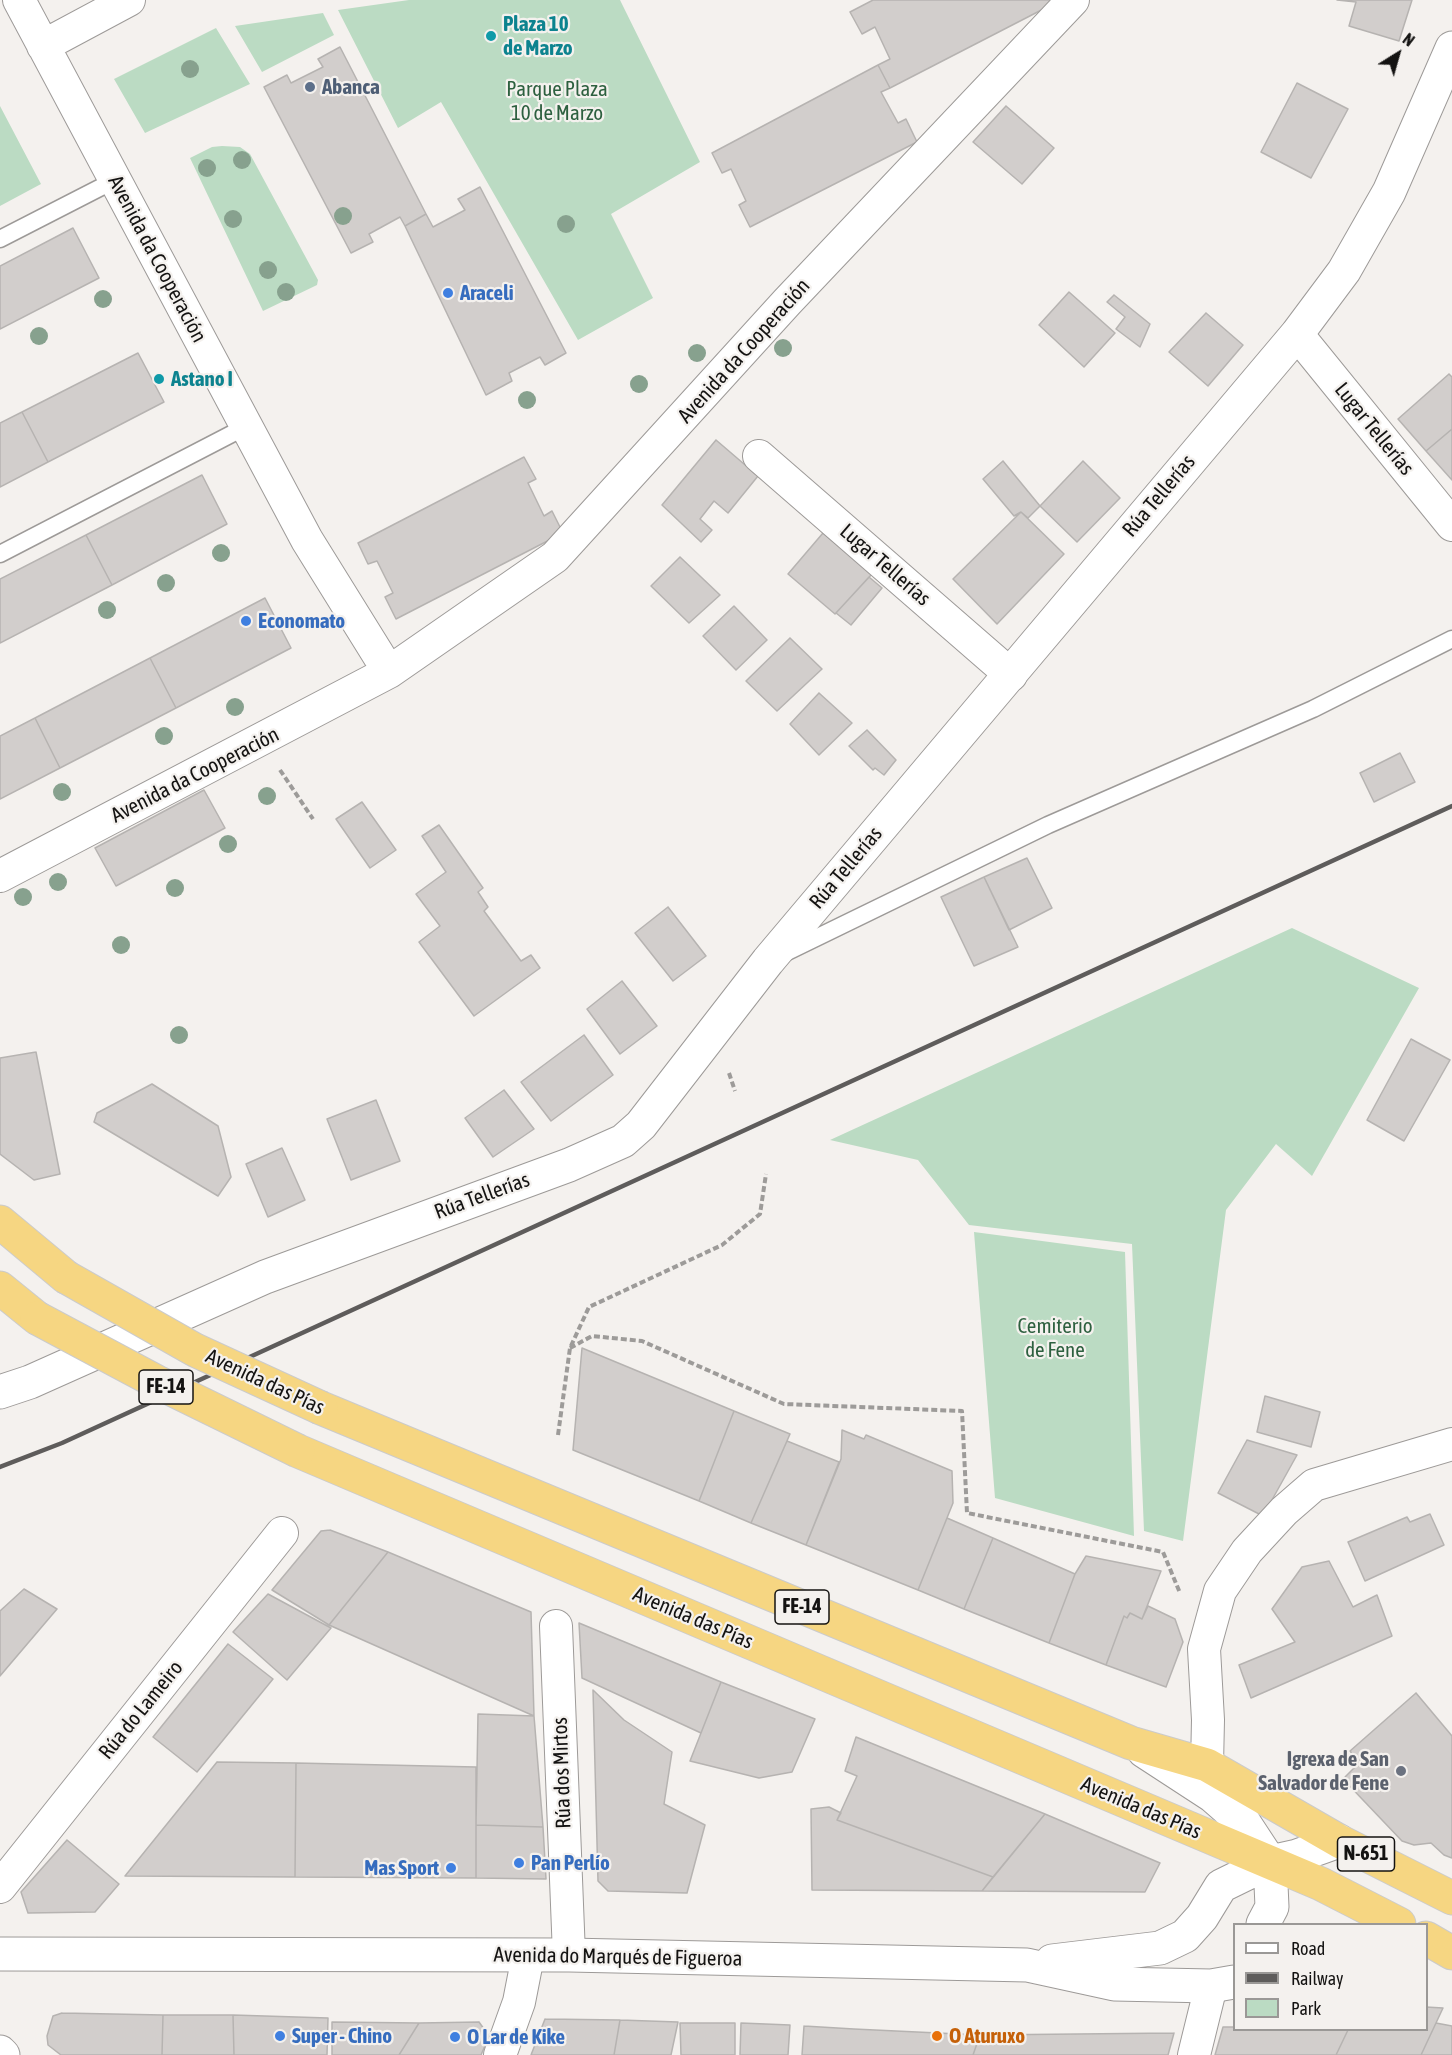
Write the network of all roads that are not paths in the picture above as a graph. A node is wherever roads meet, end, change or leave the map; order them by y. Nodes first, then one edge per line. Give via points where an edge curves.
1 (19, 0) edge
2 (129, 0) edge
3 (1073, 0) edge
4 (43, 46) junction
5 (1452, 48) edge
6 (115, 180) junction
7 (0, 239) edge
8 (1296, 334) junction
9 (247, 426) junction
10 (759, 456) dead end
11 (1452, 525) edge
12 (0, 554) edge
13 (1452, 639) edge
14 (389, 672) junction
15 (1011, 675) junction
16 (0, 876) edge
17 (768, 961) junction
18 (0, 1222) edge
19 (0, 1288) edge
20 (0, 1392) edge
21 (1452, 1444) edge
22 (282, 1533) dead end
23 (556, 1626) dead end
24 (1131, 1743) junction
25 (1207, 1765) junction
26 (1283, 1807) joint
27 (1339, 1841) junction
28 (1270, 1862) junction
29 (0, 1887) edge
30 (1452, 1898) edge
31 (1264, 1923) edge
32 (1397, 1923) edge
33 (0, 1954) edge
34 (569, 1955) junction
35 (528, 1956) junction
36 (1233, 1964) edge
37 (1027, 1965) junction
38 (1223, 1984) edge
39 (500, 2055) edge
40 (1194, 2055) edge

1 - 4 street, Avenida da Cooperación
2 - 4 street
3 - 14 street, Avenida da Cooperación via 787,302 555,557
4 - 6 street, Avenida da Cooperación
5 - 8 street, Rúa Tellerías via 1389,192 1344,271
6 - 7 lane
6 - 9 street, Avenida da Cooperación
8 - 11 street, Lugar Tellerías
8 - 15 street, Rúa Tellerías
9 - 12 lane
9 - 14 street, Avenida da Cooperación via 307,540
10 - 15 street, Lugar Tellerías
13 - 17 lane via 1314,709 1048,825
14 - 16 street, Avenida da Cooperación
15 - 17 street, Rúa Tellerías
17 - 20 street, Rúa Tellerías via 641,1125 623,1142 265,1277
18 - 24 highway, Avenida das Pías / FE-14, bridge via 66,1277 195,1350 321,1408
19 - 28 highway, Avenida das Pías / FE-14, bridge via 37,1318 298,1451
21 - 25 street via 1314,1485 1247,1551 1220,1591 1204,1649
22 - 29 street, Rúa do Lameiro
23 - 34 street, Rúa dos Mirtos
24 - 25 highway, Avenida das Pías / FE-14
24 - 28 street via 1213,1796 1245,1824
25 - 26 highway, Avenida das Pías / FE-14
26 - 27 highway, N-651
27 - 28 street
27 - 30 highway, N-651
28 - 31 street via 1272,1907
28 - 32 highway, Avenida das Pías / FE-14
28 - 37 street via 1221,1886 1185,1936 1160,1948
33 - 35 street, Avenida do Marqués de Figueroa
34 - 35 street, Avenida do Marqués de Figueroa
34 - 37 street, Avenida do Marqués de Figueroa
35 - 39 street via 519,2002
36 - 38 street
37 - 38 street, Avenida do Marqués de Figueroa via 1114,1984
38 - 40 street

